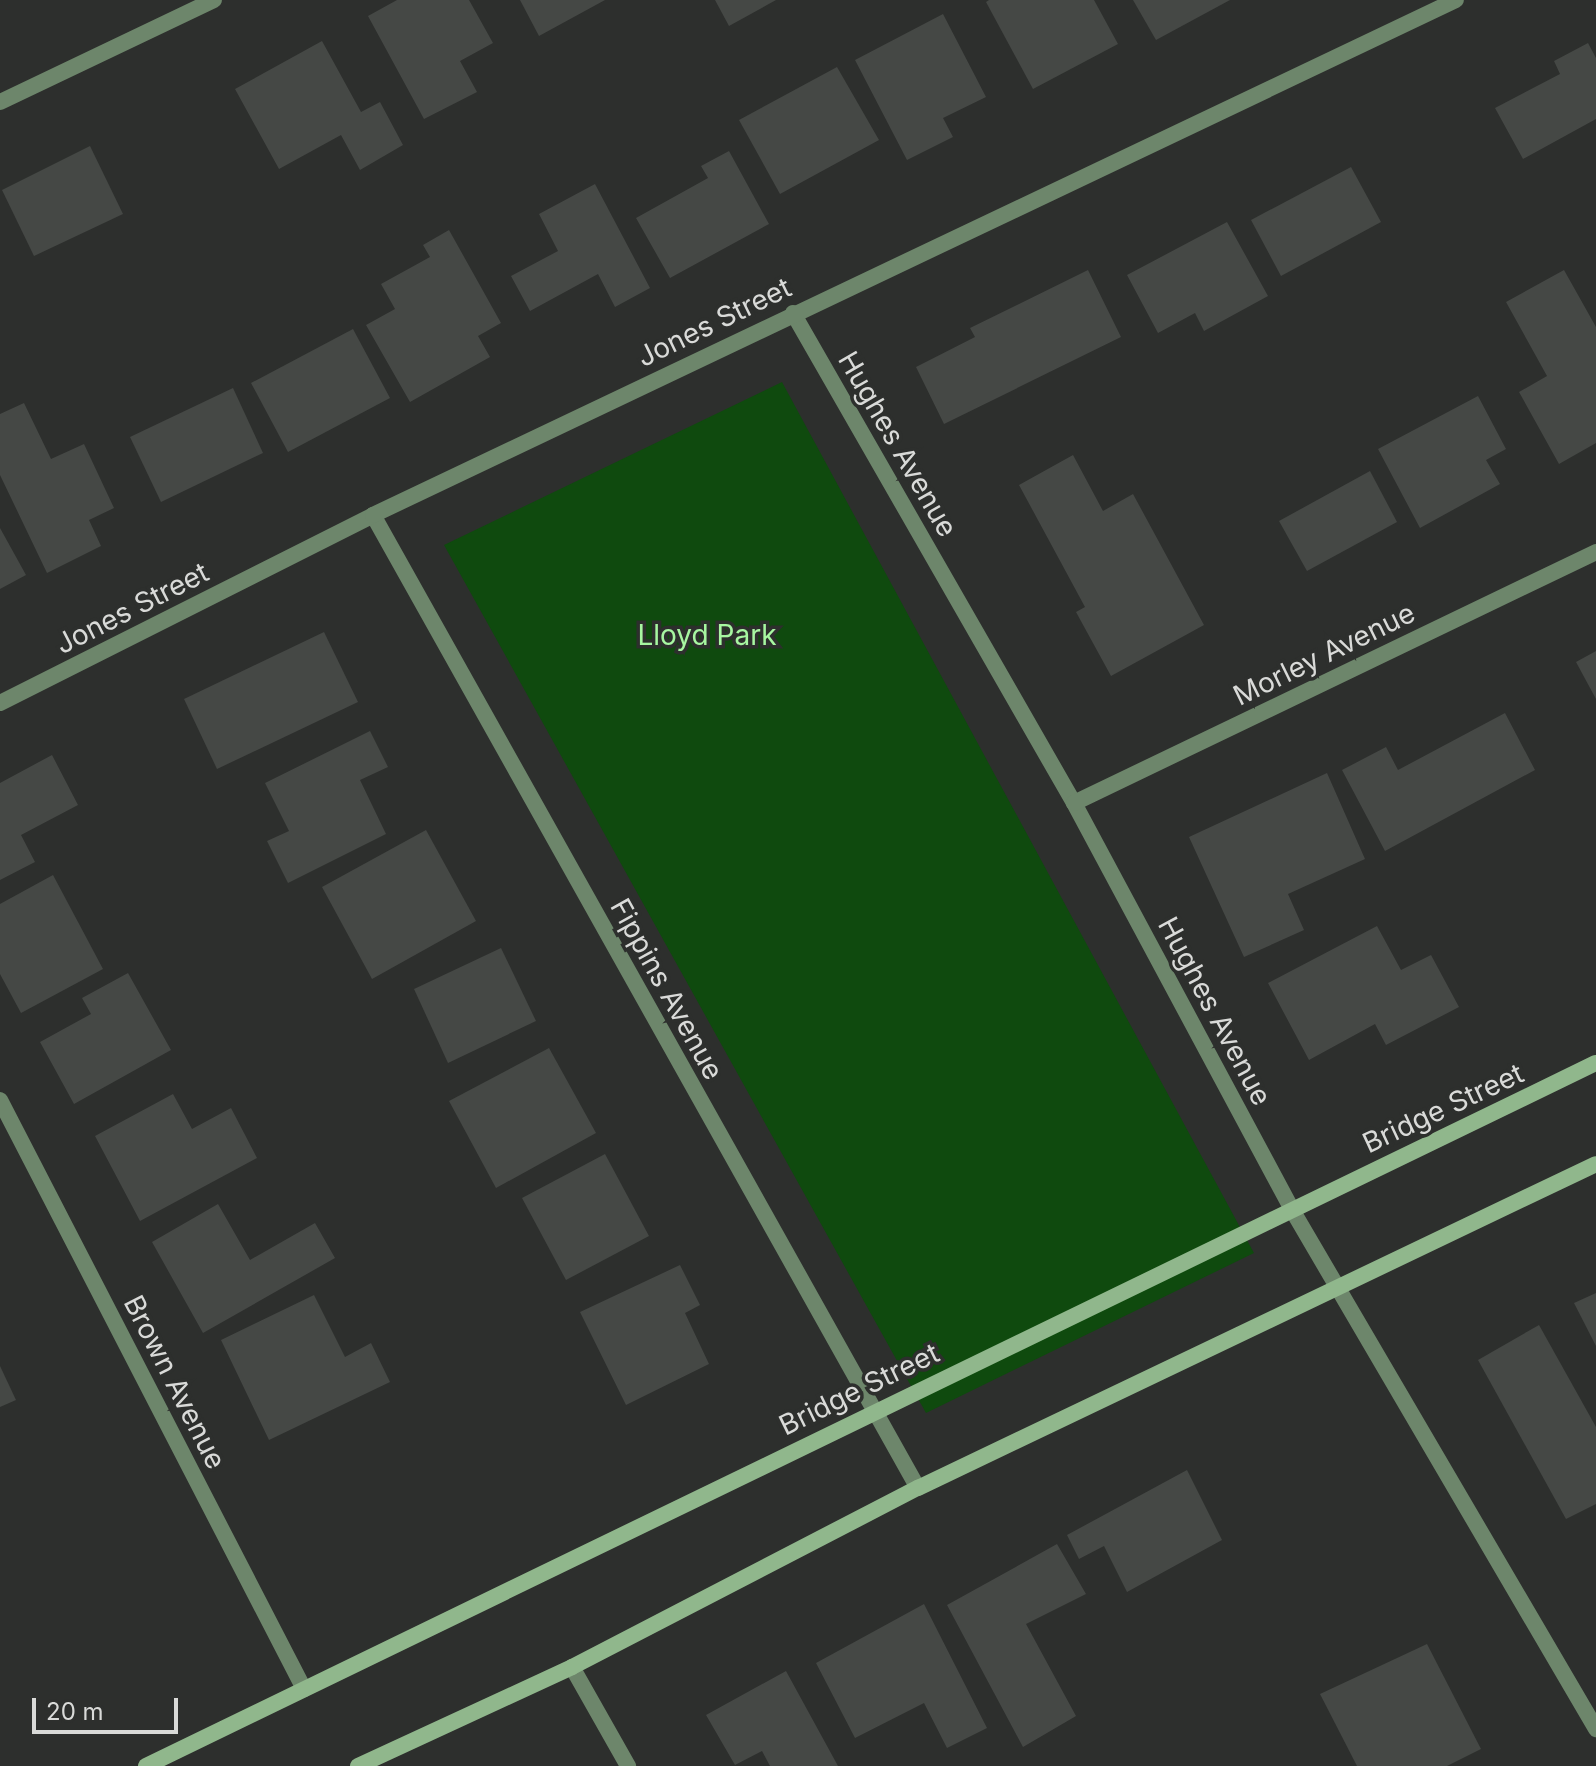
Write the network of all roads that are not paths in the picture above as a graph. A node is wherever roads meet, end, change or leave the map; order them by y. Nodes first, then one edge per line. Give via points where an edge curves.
1 (214, 0) edge
2 (1456, 0) edge
3 (0, 102) edge
4 (793, 313) junction
5 (373, 515) junction
6 (1596, 552) edge
7 (0, 703) edge
8 (1074, 803) junction
9 (1596, 1063) edge
10 (0, 1100) edge
11 (1596, 1164) edge
12 (1291, 1208) junction
13 (1338, 1287) junction
14 (873, 1411) junction
15 (918, 1488) junction
16 (572, 1667) junction
17 (304, 1689) junction
18 (1596, 1729) edge
19 (146, 1766) edge
20 (358, 1766) edge
21 (628, 1766) edge

1 - 3 street
2 - 4 street, Jones Street
4 - 5 street, Jones Street
4 - 8 street, Hughes Avenue
5 - 7 street, Jones Street
5 - 14 street, Fippins Avenue
6 - 8 street, Morley Avenue
8 - 12 street, Hughes Avenue
9 - 12 main road, Bridge Street
10 - 17 street, Brown Avenue
11 - 13 main road
12 - 13 street, Hughes Avenue
12 - 14 main road, Bridge Street
13 - 15 main road
13 - 18 street, Hughes Avenue
14 - 15 street, Fippins Avenue
14 - 17 main road, Bridge Street
15 - 16 main road
16 - 20 main road
16 - 21 street
17 - 19 main road, Bridge Street

